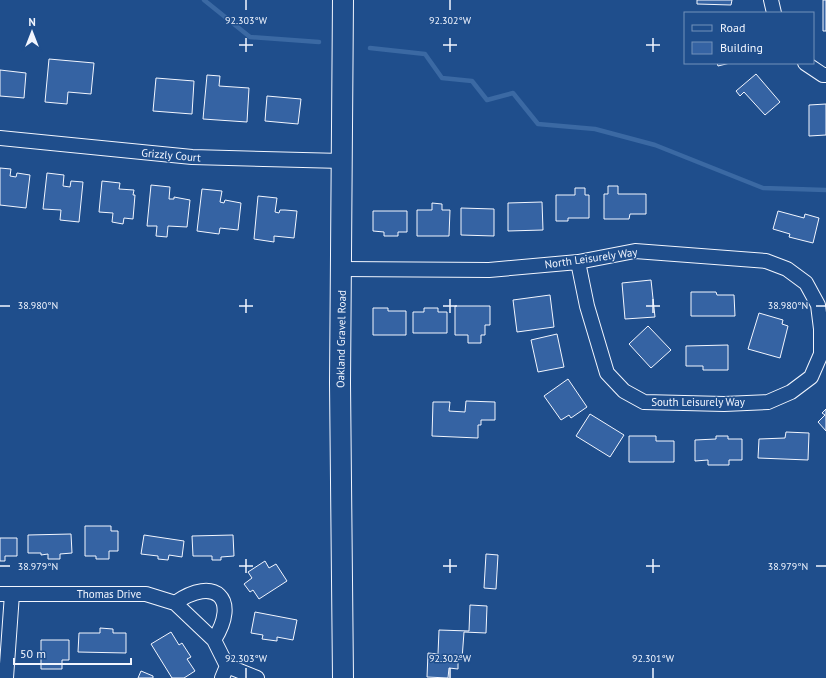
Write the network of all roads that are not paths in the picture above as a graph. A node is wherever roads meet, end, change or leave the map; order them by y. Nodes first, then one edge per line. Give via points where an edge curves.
1 (342, 0) edge
2 (771, 0) edge
3 (774, 12) edge
4 (806, 64) edge
5 (826, 75) edge
6 (0, 138) edge
7 (342, 161) junction
8 (578, 262) junction
9 (342, 269) junction
10 (811, 377) joint
11 (6, 594) edge
12 (175, 603) junction
13 (214, 640) junction
14 (224, 672) edge
15 (6, 678) edge
16 (257, 678) edge
17 (343, 678) edge

1 - 7 street, Oakland Gravel Road
2 - 3 street
4 - 5 street
6 - 7 street, Grizzly Court via 192,157
7 - 9 street, Oakland Gravel Road
8 - 9 street, North Leisurely Way via 489,270
8 - 10 street, North Leisurely Way via 635,251 766,261 787,269 806,283 818,305 821,354
8 - 10 street, South Leisurely Way via 587,306 607,373 624,391 644,402 768,402 791,392
9 - 17 street, Oakland Gravel Road via 340,383
11 - 12 street, Thomas Drive via 146,594
11 - 15 street
12 - 13 street, Thomas Drive
12 - 13 street via 198,591 214,592 221,597 225,606 224,616 220,631
13 - 14 street, Thomas Drive
14 - 16 street, Thomas Drive

